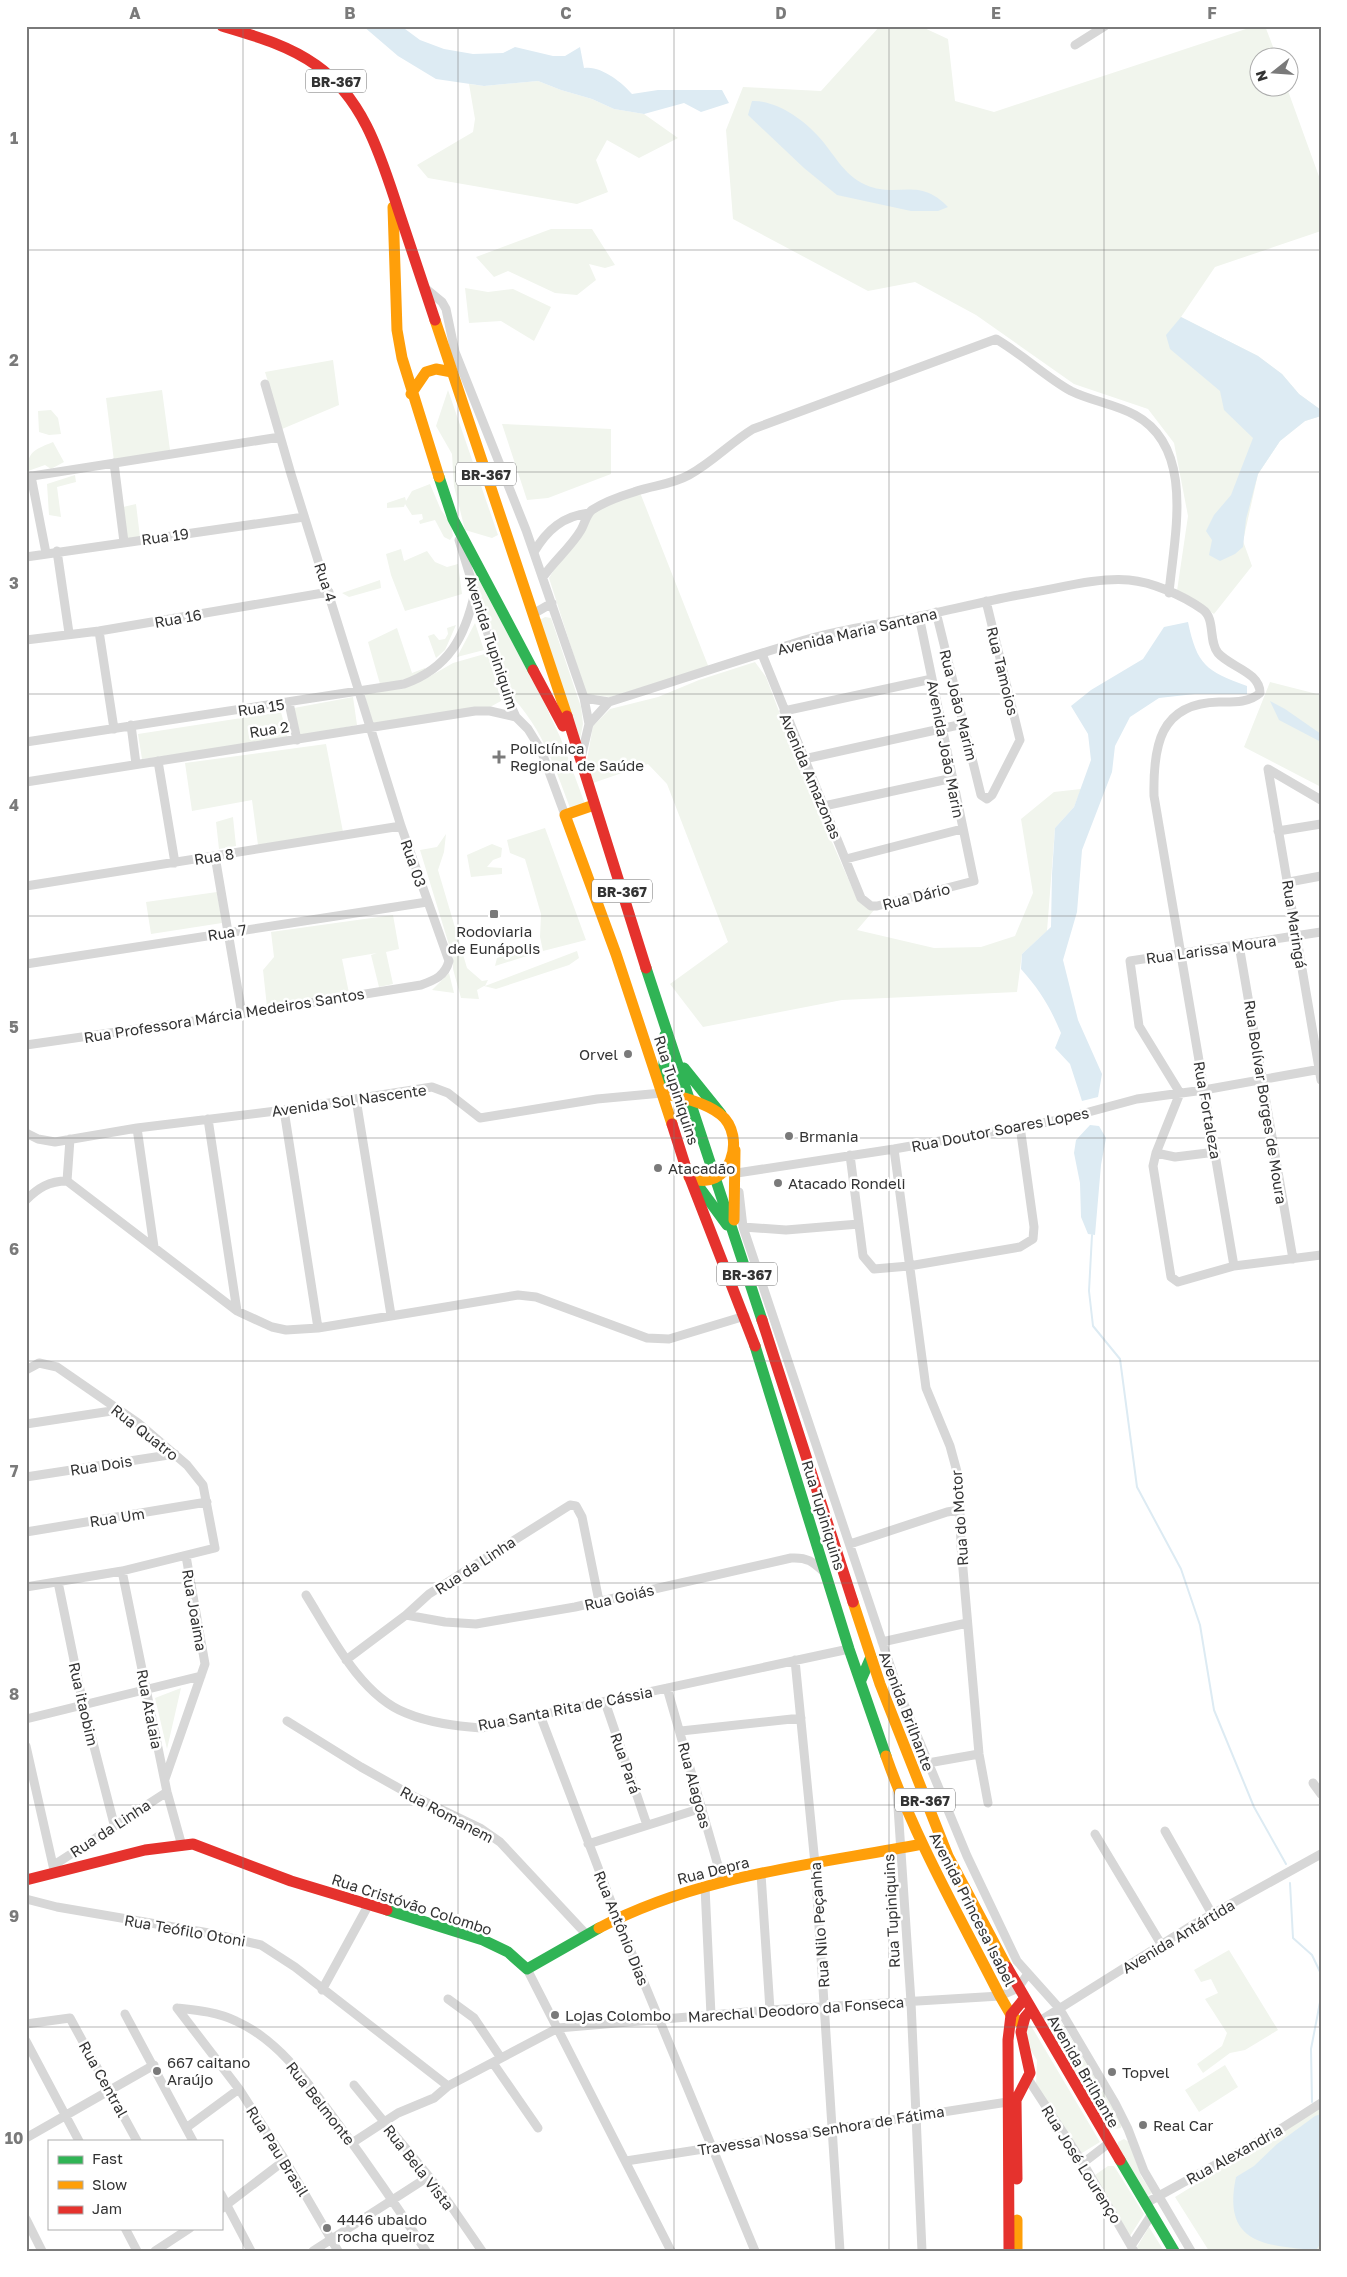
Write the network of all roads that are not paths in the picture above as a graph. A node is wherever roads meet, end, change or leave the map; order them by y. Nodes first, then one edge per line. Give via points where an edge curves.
1 (222, 26) edge
2 (1105, 26) edge
3 (1074, 45) dead end
4 (392, 194) junction
5 (425, 288) junction
6 (452, 372) junction
7 (266, 384) dead end
8 (411, 394) junction
9 (280, 437) junction
10 (114, 463) junction
11 (28, 476) edge
12 (589, 513) junction
13 (304, 517) junction
14 (453, 519) junction
15 (124, 542) junction
16 (57, 552) junction
17 (534, 552) junction
18 (46, 553) junction
19 (26, 557) edge
20 (543, 577) junction
21 (329, 592) junction
22 (475, 592) junction
23 (1172, 594) junction
24 (986, 601) junction
25 (552, 603) junction
26 (936, 612) junction
27 (533, 614) junction
28 (920, 616) junction
29 (99, 631) junction
30 (70, 633) junction
31 (26, 640) edge
32 (762, 654) junction
33 (932, 679) junction
34 (359, 689) junction
35 (584, 698) junction
36 (609, 702) junction
37 (289, 703) junction
38 (784, 711) junction
39 (516, 717) junction
40 (589, 724) junction
41 (963, 724) junction
42 (131, 725) junction
43 (371, 728) junction
44 (942, 728) junction
45 (114, 729) junction
46 (297, 740) junction
47 (26, 742) edge
48 (579, 759) junction
49 (804, 759) junction
50 (158, 761) junction
51 (136, 764) junction
52 (953, 778) junction
53 (26, 782) edge
54 (983, 798) joint
55 (1321, 800) edge
56 (594, 805) junction
57 (824, 806) junction
58 (565, 815) junction
59 (1321, 824) edge
60 (402, 826) junction
61 (962, 830) junction
62 (1278, 830) junction
63 (214, 856) junction
64 (846, 859) junction
65 (175, 862) junction
66 (1321, 876) edge
67 (974, 881) joint
68 (1288, 882) junction
69 (26, 886) edge
70 (861, 898) joint
71 (427, 902) junction
72 (229, 932) junction
73 (1321, 932) edge
74 (1297, 936) junction
75 (1239, 946) junction
76 (1182, 954) junction
77 (26, 964) edge
78 (421, 984) joint
79 (242, 1014) junction
80 (665, 1027) junction
81 (26, 1045) edge
82 (678, 1060) junction
83 (1320, 1069) edge
84 (1263, 1080) junction
85 (1321, 1080) edge
86 (661, 1089) junction
87 (1204, 1090) junction
88 (1180, 1093) junction
89 (356, 1099) junction
90 (692, 1102) junction
91 (284, 1110) junction
92 (721, 1114) junction
93 (208, 1119) junction
94 (1020, 1126) junction
95 (137, 1128) junction
96 (26, 1133) edge
97 (70, 1139) junction
98 (894, 1149) junction
99 (735, 1150) junction
100 (1216, 1152) junction
101 (1156, 1153) junction
102 (850, 1155) junction
103 (738, 1174) junction
104 (692, 1179) junction
105 (716, 1179) junction
106 (66, 1181) junction
107 (26, 1200) edge
108 (859, 1224) junction
109 (743, 1227) junction
110 (735, 1235) junction
111 (154, 1247) junction
112 (1321, 1255) edge
113 (1293, 1260) junction
114 (909, 1266) junction
115 (1234, 1266) junction
116 (237, 1311) junction
117 (391, 1315) junction
118 (744, 1316) junction
119 (318, 1328) junction
120 (26, 1370) edge
121 (118, 1410) junction
122 (26, 1424) edge
123 (810, 1431) junction
124 (175, 1454) junction
125 (806, 1457) junction
126 (26, 1477) edge
127 (207, 1502) junction
128 (959, 1510) junction
129 (26, 1532) edge
130 (850, 1544) junction
131 (186, 1556) junction
132 (122, 1571) junction
133 (825, 1573) junction
134 (58, 1582) junction
135 (26, 1587) edge
136 (306, 1595) dead end
137 (599, 1601) junction
138 (406, 1615) junction
139 (967, 1623) junction
140 (882, 1642) junction
141 (849, 1649) junction
142 (871, 1657) junction
143 (346, 1660) junction
144 (795, 1660) junction
145 (202, 1676) junction
146 (861, 1680) junction
147 (146, 1688) junction
148 (667, 1688) junction
149 (605, 1702) junction
150 (83, 1704) junction
151 (540, 1715) junction
152 (802, 1718) junction
153 (26, 1719) edge
154 (287, 1721) dead end
155 (681, 1731) junction
156 (26, 1746) edge
157 (978, 1754) junction
158 (928, 1763) junction
159 (165, 1782) junction
160 (1313, 1783) dead end
161 (896, 1788) junction
162 (167, 1792) junction
163 (1321, 1794) edge
164 (988, 1802) dead end
165 (702, 1808) junction
166 (114, 1824) junction
167 (647, 1825) junction
168 (1165, 1831) dead end
169 (1095, 1834) dead end
170 (588, 1844) junction
171 (922, 1844) junction
172 (182, 1846) junction
173 (902, 1848) junction
174 (1320, 1857) edge
175 (815, 1864) junction
176 (54, 1870) junction
177 (761, 1874) junction
178 (26, 1880) edge
179 (723, 1883) junction
180 (705, 1887) junction
181 (26, 1899) edge
182 (369, 1904) junction
183 (1212, 1914) junction
184 (618, 1920) junction
185 (586, 1934) junction
186 (1161, 1944) junction
187 (527, 1969) junction
188 (1028, 1975) junction
189 (1018, 1988) junction
190 (322, 1990) junction
191 (1000, 1996) junction
192 (448, 1999) dead end
193 (1024, 1999) junction
194 (911, 2002) junction
195 (824, 2006) junction
196 (176, 2008) joint
197 (1059, 2008) junction
198 (770, 2010) junction
199 (1031, 2010) junction
200 (124, 2014) dead end
201 (711, 2014) junction
202 (1011, 2015) junction
203 (659, 2019) junction
204 (1038, 2022) junction
205 (26, 2024) edge
206 (1021, 2024) junction
207 (558, 2028) junction
208 (26, 2041) edge
209 (501, 2058) junction
210 (1008, 2059) junction
211 (1028, 2060) junction
212 (493, 2063) junction
213 (154, 2065) junction
214 (1008, 2079) junction
215 (1027, 2080) junction
216 (354, 2085) dead end
217 (448, 2086) junction
218 (239, 2089) junction
219 (111, 2091) junction
220 (1012, 2101) junction
221 (1321, 2102) edge
222 (66, 2116) junction
223 (917, 2116) junction
224 (385, 2123) junction
225 (186, 2128) junction
226 (538, 2128) dead end
227 (832, 2128) junction
228 (26, 2138) edge
229 (78, 2140) edge
230 (136, 2140) edge
231 (192, 2140) edge
232 (352, 2143) junction
233 (1109, 2143) junction
234 (711, 2147) junction
235 (1013, 2147) junction
236 (285, 2160) junction
237 (626, 2161) junction
238 (1083, 2163) junction
239 (428, 2177) junction
240 (1159, 2196) junction
241 (392, 2199) junction
242 (1146, 2203) junction
243 (224, 2207) edge
244 (1152, 2214) junction
245 (26, 2219) edge
246 (126, 2230) edge
247 (185, 2230) edge
248 (331, 2239) junction
249 (1133, 2248) edge
250 (42, 2251) edge
251 (136, 2251) edge
252 (155, 2251) edge
253 (251, 2251) edge
254 (313, 2251) edge
255 (338, 2251) edge
256 (426, 2251) edge
257 (482, 2251) edge
258 (672, 2251) edge
259 (754, 2251) edge
260 (840, 2251) edge
261 (922, 2251) edge
262 (1009, 2251) edge
263 (1017, 2251) edge
264 (1174, 2251) edge
265 (1191, 2251) edge

1 - 4 main road, BR-367 via 300,53 330,74 364,117 378,148
2 - 3 street
4 - 5 main road, BR-367
4 - 8 main road, BR-367 via 398,330
5 - 6 main road, BR-367
5 - 17 street via 446,309 455,352
6 - 8 main road via 431,368 419,377
6 - 27 main road, BR-367
7 - 9 street, Rua 4
8 - 14 main road, BR-367
9 - 10 street
9 - 13 street, Rua 4
10 - 11 street
10 - 15 street
11 - 18 street
12 - 17 street via 551,528
12 - 20 street via 580,532
12 - 23 street via 634,492 664,486 688,476 716,459 733,441 753,429 996,339 1071,390 1136,415 1160,434 1173,466 1178,491
13 - 15 street, Rua 19
13 - 21 street, Rua 4
14 - 22 street, Avenida Tupiniquim
14 - 48 main road, BR-367
15 - 16 street, Rua 19
16 - 18 street, Rua 19
16 - 30 street
17 - 20 street
18 - 19 street, Rua 19
20 - 25 street
21 - 29 street, Rua 16
21 - 34 street, Rua 4
22 - 34 street, Rua 15 via 466,623 452,651 435,668 404,684
22 - 39 street, Avenida Tupiniquim
23 - 24 street, Avenida Maria Santana via 1139,582 1117,579
23 - 76 street, Rua Fortaleza via 1205,612 1219,654 1253,678 1260,687 1260,693 1249,700 1210,702 1178,713 1168,723 1154,756 1154,796
24 - 26 street, Avenida Maria Santana
24 - 54 street, Rua Tamoios via 1020,740 992,795
25 - 27 street
25 - 35 street
26 - 28 street, Avenida Maria Santana
26 - 41 street, Rua João Marim
27 - 48 main road, BR-367
28 - 32 street, Avenida Maria Santana via 826,635
28 - 33 street, Avenida João Marin
29 - 30 street, Rua 16
29 - 45 street
30 - 31 street, Rua 16
32 - 36 street, Avenida Maria Santana
32 - 38 street, Avenida Amazonas
33 - 38 street
33 - 44 street, Avenida João Marin
34 - 37 street, Rua 15
34 - 43 street, Rua 4
35 - 36 street
35 - 40 street
36 - 40 street
37 - 42 street, Rua 15
37 - 46 street
38 - 49 street, Avenida Amazonas
39 - 43 street, Rua 2 via 475,711
39 - 58 street, Avenida Tupiniquim via 541,750
40 - 48 street
41 - 44 street
41 - 54 street, Rua João Marim
42 - 45 street, Rua 15
42 - 51 street
43 - 46 street, Rua 2
43 - 60 street, Rua 03
44 - 49 street
44 - 52 street, Avenida João Marin
45 - 47 street, Rua 15
46 - 50 street, Rua 2
48 - 56 main road, BR-367
49 - 57 street, Avenida Amazonas
50 - 51 street, Rua 2
50 - 65 street
51 - 53 street, Rua 2
52 - 57 street
52 - 61 street, Avenida João Marin
55 - 62 street, Rua Maringá via 1268,769
56 - 58 main road
56 - 80 main road, BR-367
57 - 64 street, Avenida Amazonas
58 - 86 main road, Rua Tupiniquins
59 - 62 street
60 - 63 street, Rua 8
60 - 71 street, Rua 03
61 - 64 street
61 - 67 street, Avenida João Marin
62 - 68 street, Rua Maringá
63 - 65 street, Rua 8
63 - 72 street
64 - 70 street, Avenida Amazonas
65 - 69 street, Rua 8
66 - 68 street
67 - 70 street, Rua Dário via 877,906 871,906
68 - 74 street, Rua Maringá
71 - 72 street, Rua 7
71 - 78 street, Rua 03 via 449,961 441,977
72 - 77 street, Rua 7
72 - 79 street
73 - 74 street, Rua Larissa Moura
74 - 75 street, Rua Larissa Moura
74 - 83 street, Rua Maringá
75 - 76 street, Rua Larissa Moura
75 - 84 street, Rua Bolívar Borges de Moura
76 - 87 street, Rua Fortaleza
76 - 88 street, Rua Larissa Moura via 1130,961 1139,1026
78 - 79 street, Rua Professora Márcia Medeiros Santos
79 - 81 street, Rua Professora Márcia Medeiros Santos
80 - 82 main road, BR-367
80 - 86 main road
82 - 90 main road, BR-367
82 - 92 main road
83 - 84 street, Rua Doutor Soares Lopes
83 - 85 street, Rua Maringá
84 - 87 street, Rua Doutor Soares Lopes
84 - 113 street, Rua Bolívar Borges de Moura
86 - 89 street, Avenida Sol Nascente via 485,1118 476,1117 448,1093 432,1087
86 - 90 main road
86 - 104 main road, Rua Tupiniquins
87 - 88 street, Rua Doutor Soares Lopes
87 - 100 street, Rua Fortaleza
88 - 94 street, Rua Doutor Soares Lopes via 1137,1099 1059,1120
88 - 101 street
89 - 91 street, Avenida Sol Nascente
89 - 117 street
90 - 92 main road
90 - 105 main road, BR-367
91 - 93 street, Avenida Sol Nascente
91 - 119 street
92 - 99 main road via 730,1130
93 - 95 street, Avenida Sol Nascente
93 - 116 street
94 - 98 street, Rua Doutor Soares Lopes
94 - 114 street via 1033,1239 1020,1247
95 - 97 street, Avenida Sol Nascente
95 - 111 street
96 - 97 street, Avenida Sol Nascente via 55,1142
97 - 106 street
98 - 102 street, Rua Doutor Soares Lopes
98 - 114 street, Rua do Motor
99 - 103 main road
99 - 105 main road via 726,1170
100 - 101 street via 1175,1157
100 - 115 street, Rua Fortaleza
101 - 115 street via 1154,1174 1171,1277 1178,1282
102 - 103 street, Rua Doutor Soares Lopes
102 - 108 street
103 - 109 street
103 - 110 main road via 733,1196
104 - 105 main road
104 - 110 main road
104 - 118 main road, Rua Tupiniquins
105 - 110 main road, BR-367
106 - 107 street via 54,1181
106 - 111 street
108 - 109 street via 786,1230
108 - 114 street via 863,1256 869,1265 878,1270
109 - 123 street
110 - 125 main road, Avenida Brilhante / BR-367
111 - 116 street
112 - 113 street
113 - 115 street
114 - 128 street, Rua do Motor via 926,1388 954,1459 959,1480
116 - 119 street via 286,1330
117 - 118 street via 518,1295 536,1297 647,1338 660,1339
117 - 119 street
118 - 133 main road, Rua Tupiniquins
120 - 121 street, Rua Quatro via 40,1363 57,1367
121 - 122 street
121 - 124 street, Rua Quatro
123 - 125 street via 812,1438
123 - 130 street
124 - 126 street, Rua Dois
124 - 127 street, Rua Quatro via 203,1485
125 - 142 main road, Avenida Brilhante / BR-367
127 - 129 street, Rua Um
127 - 131 street, Rua Quatro via 215,1548
128 - 130 street
128 - 139 street, Rua do Motor
130 - 140 street
131 - 132 street
131 - 145 street, Rua Joaima via 205,1664
132 - 134 street
132 - 147 street, Rua Atalaia
133 - 137 street, Rua Goiás via 812,1560 791,1558
133 - 141 main road, Rua Tupiniquins
134 - 135 street
134 - 150 street, Rua itaobim
136 - 143 street, Rua Santa Rita de Cássia
137 - 138 street, Rua Goiás via 476,1624
137 - 138 street, Rua da Linha via 585,1527 576,1506 570,1505 429,1594
138 - 143 street, Rua da Linha
139 - 140 street
139 - 157 street, Rua do Motor
140 - 158 street
141 - 144 street, Rua Santa Rita de Cássia
141 - 146 main road, Rua Tupiniquins
142 - 146 main road
142 - 189 main road, Avenida Brilhante / BR-367 via 948,1856
143 - 151 street, Rua Santa Rita de Cássia via 386,1702 415,1716 481,1728
144 - 148 street, Rua Santa Rita de Cássia
144 - 152 street, Rua Nilo Peçanha
145 - 147 street
145 - 159 street
146 - 161 main road, Rua Tupiniquins
147 - 150 street
147 - 159 street, Rua Atalaia
148 - 149 street, Rua Santa Rita de Cássia
148 - 155 street, Rua Alagoas
149 - 151 street, Rua Santa Rita de Cássia
149 - 167 street, Rua Pará
150 - 153 street
150 - 166 street, Rua itaobim
151 - 170 street, Rua Antônio Dias
152 - 155 street
152 - 175 street, Rua Nilo Peçanha
154 - 185 street, Rua Romanem via 361,1768 500,1842
155 - 165 street, Rua Alagoas
156 - 176 street
157 - 158 street
157 - 164 street, Rua do Motor
158 - 188 street via 990,1904 1017,1961
159 - 162 street, Rua Atalaia
160 - 163 street
161 - 171 main road, Avenida Princesa Isabel
161 - 173 street, Rua Tupiniquins
162 - 166 street, Rua da Linha
162 - 172 street, Rua Atalaia
165 - 167 street
165 - 179 street, Rua Alagoas
166 - 176 street, Rua da Linha
167 - 170 street
168 - 183 street
169 - 186 street
170 - 184 street, Rua Antônio Dias
171 - 173 main road, Rua Depra
171 - 191 main road, Avenida Princesa Isabel
172 - 176 main road, Rua Cristóvão Colombo via 144,1850
172 - 182 main road, Rua Cristóvão Colombo via 202,1846 291,1881
173 - 175 main road, Rua Depra
173 - 194 street, Rua Tupiniquins
174 - 183 street, Avenida Antártida
175 - 177 main road, Rua Depra
175 - 195 street, Rua Nilo Peçanha
176 - 178 main road, Rua Cristóvão Colombo
177 - 179 main road, Rua Depra
177 - 198 street
179 - 180 main road, Rua Depra
180 - 184 main road, Rua Depra via 666,1898
180 - 201 street
181 - 190 street, Rua Teófilo Otoni via 251,1942 272,1951
182 - 187 main road, Rua Cristóvão Colombo via 483,1940 508,1952
182 - 190 street
183 - 186 street, Avenida Antártida
184 - 185 main road, Rua Depra
184 - 203 street, Rua Antônio Dias
185 - 187 main road, Rua Depra
186 - 197 street, Avenida Antártida
187 - 207 street, Rua Cristóvão Colombo
188 - 189 street
188 - 197 street
189 - 191 street
189 - 193 main road, Avenida Brilhante / BR-367
190 - 217 street, Rua Teófilo Otoni
191 - 194 street, Marechal Deodoro da Fonseca
191 - 202 main road, Avenida Princesa Isabel
192 - 209 street via 474,2018
193 - 199 main road, Avenida Brilhante / BR-367
193 - 202 main road, Avenida Princesa Isabel
194 - 195 street, Marechal Deodoro da Fonseca
194 - 223 street, Rua Tupiniquins
195 - 198 street, Marechal Deodoro da Fonseca
195 - 227 street, Rua Nilo Peçanha
196 - 218 street, Rua Pau Brasil
196 - 232 street, Rua Belmonte via 213,2013 236,2021 269,2041 308,2082
197 - 204 street, Avenida Antártida
197 - 240 street via 1115,2103 1144,2171
198 - 201 street, Marechal Deodoro da Fonseca
199 - 204 main road, Avenida Brilhante / BR-367
199 - 206 main road
200 - 213 street
201 - 203 street, Marechal Deodoro da Fonseca
202 - 206 main road, Avenida Princesa Isabel
202 - 210 main road
203 - 207 street, Marechal Deodoro da Fonseca
203 - 234 street, Rua Antônio Dias
204 - 233 main road, Avenida Brilhante / BR-367
205 - 219 street, Rua Central via 70,2018
206 - 211 main road via 1021,2038
207 - 209 street, Marechal Deodoro da Fonseca
207 - 237 street, Rua Cristóvão Colombo
208 - 222 street
209 - 212 street, Marechal Deodoro da Fonseca
210 - 211 main road
210 - 214 main road
211 - 215 main road via 1030,2071
212 - 217 street, Marechal Deodoro da Fonseca
212 - 226 street
213 - 219 street
213 - 225 street
214 - 215 main road
214 - 220 main road
215 - 220 main road
215 - 238 street, Rua José Lourenço
216 - 224 street, Rua Bela Vista
217 - 224 street, Marechal Deodoro da Fonseca via 434,2098 402,2111
218 - 225 street
218 - 236 street, Rua Pau Brasil
219 - 222 street
219 - 230 street, Rua Central
220 - 223 street, Travessa Nossa Senhora de Fátima
220 - 235 main road
221 - 240 street, Rua Alexandria via 1282,2128
222 - 228 street
222 - 229 street
223 - 227 street, Travessa Nossa Senhora de Fátima
223 - 261 street, Rua Tupiniquins
224 - 232 street, Marechal Deodoro da Fonseca
224 - 239 street, Rua Bela Vista
225 - 231 street
227 - 234 street, Travessa Nossa Senhora de Fátima
227 - 260 street, Rua Nilo Peçanha
232 - 241 street, Rua Belmonte
233 - 238 street
233 - 242 main road, Avenida Brilhante / BR-367
234 - 237 street, Travessa Nossa Senhora de Fátima
234 - 259 street, Rua Antônio Dias
235 - 262 main road
235 - 263 main road
236 - 243 street
236 - 248 street, Rua Pau Brasil
237 - 258 street, Rua Cristóvão Colombo
238 - 249 street, Rua José Lourenço
239 - 241 street
239 - 257 street, Rua Bela Vista
240 - 242 street, Rua Alexandria
240 - 265 street
241 - 248 street
241 - 256 street, Rua Belmonte
242 - 244 main road, Avenida Brilhante / BR-367
243 - 253 street
244 - 249 street
244 - 264 main road, Avenida Brilhante / BR-367
245 - 250 street
246 - 251 street
247 - 252 street
248 - 254 street
248 - 255 street, Rua Pau Brasil

